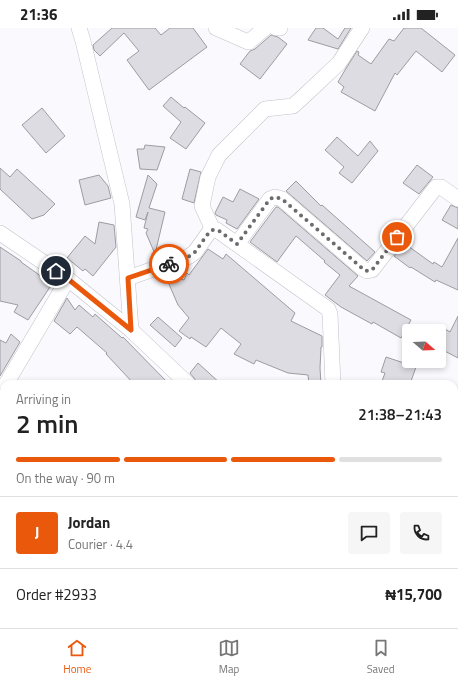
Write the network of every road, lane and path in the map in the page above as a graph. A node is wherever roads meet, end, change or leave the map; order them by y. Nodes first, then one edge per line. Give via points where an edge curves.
1 (79, 28) edge
2 (216, 28) edge
3 (265, 28) edge
4 (276, 28) edge
5 (280, 28) edge
6 (362, 28) edge
7 (458, 199) edge
8 (213, 230) junction
9 (0, 233) edge
10 (237, 244) junction
11 (128, 278) junction
12 (68, 279) junction
13 (131, 330) junction
14 (8, 380) edge
15 (184, 380) edge
16 (333, 380) edge

1 - 11 street via 122,204
2 - 3 street via 248,42
4 - 5 street
6 - 8 street via 339,63 293,106 266,109 218,155 208,178 202,206
7 - 10 street via 441,187 436,188 372,270 366,271 362,268 282,199 275,197 270,199
8 - 10 street via 218,230
8 - 11 street via 188,257
9 - 12 street
10 - 16 street via 328,309
11 - 13 street
12 - 13 street
12 - 14 street
13 - 15 street

